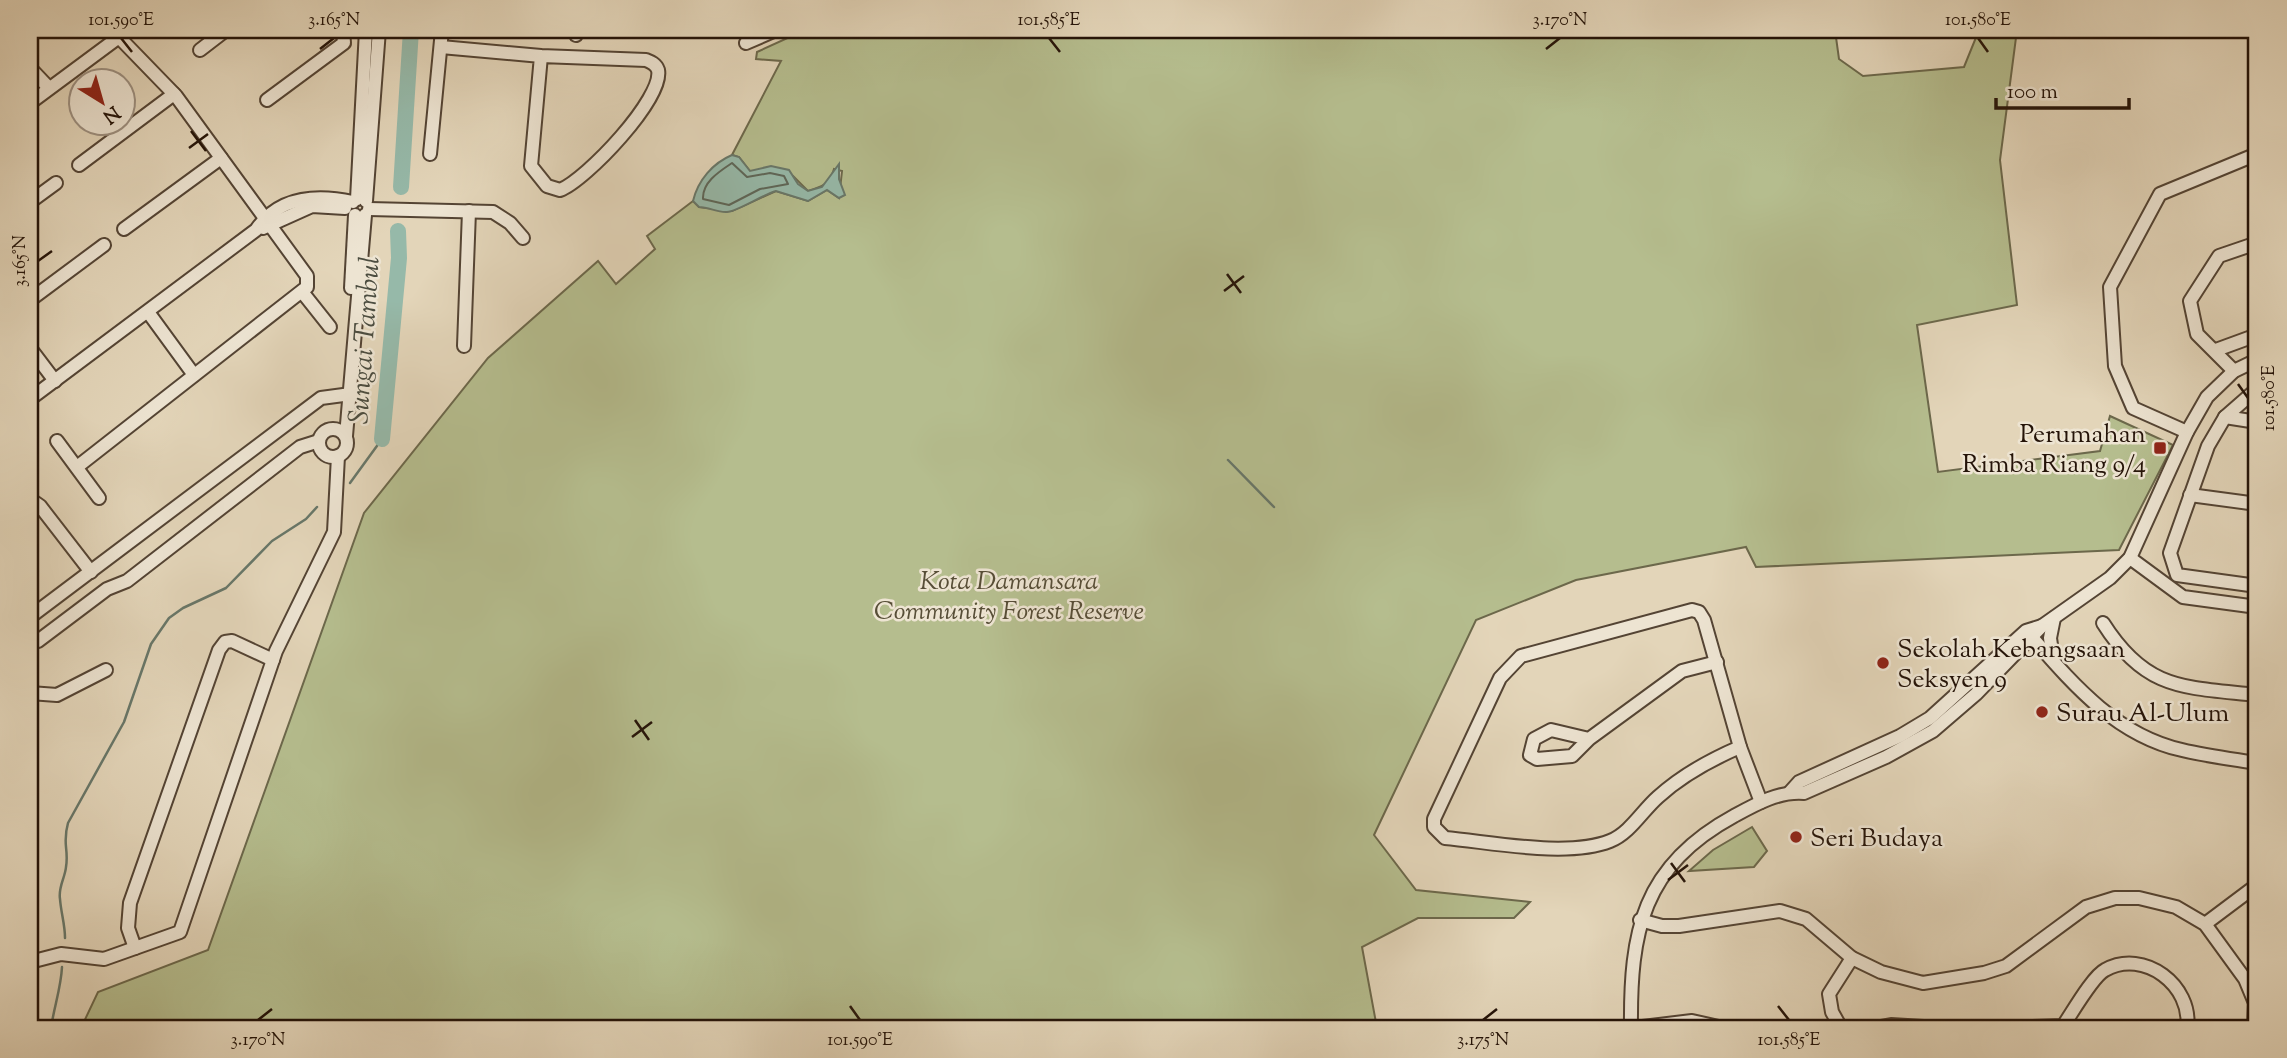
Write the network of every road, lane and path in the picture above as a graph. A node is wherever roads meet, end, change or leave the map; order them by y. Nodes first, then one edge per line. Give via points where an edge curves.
1 (226, 30) edge
2 (366, 30) edge
3 (379, 30) edge
4 (442, 30) edge
5 (776, 30) edge
6 (116, 33) edge
7 (344, 36) edge
8 (746, 43) dead end
9 (441, 47) junction
10 (200, 50) dead end
11 (541, 56) junction
12 (30, 68) edge
13 (50, 88) junction
14 (174, 94) junction
15 (267, 100) dead end
16 (30, 103) edge
17 (430, 154) dead end
18 (2257, 154) edge
19 (221, 158) junction
20 (79, 165) dead end
21 (56, 183) dead end
22 (30, 202) edge
23 (359, 207) junction
24 (469, 211) junction
25 (267, 222) junction
26 (124, 229) dead end
27 (523, 238) dead end
28 (2257, 243) edge
29 (104, 245) dead end
30 (303, 293) junction
31 (30, 300) edge
32 (148, 312) junction
33 (330, 327) dead end
34 (2257, 335) edge
35 (464, 346) dead end
36 (30, 348) edge
37 (2216, 350) junction
38 (2257, 360) edge
39 (2234, 371) junction
40 (194, 375) junction
41 (55, 381) junction
42 (2255, 389) edge
43 (348, 394) junction
44 (30, 399) edge
45 (2225, 417) junction
46 (2257, 422) edge
47 (342, 432) junction
48 (2187, 432) junction
49 (319, 440) junction
50 (57, 441) dead end
51 (338, 456) junction
52 (76, 467) junction
53 (2190, 495) junction
54 (99, 498) dead end
55 (30, 499) edge
56 (2257, 504) edge
57 (2130, 558) junction
58 (91, 572) junction
59 (2257, 586) edge
60 (2257, 607) edge
61 (30, 617) edge
62 (2054, 618) junction
63 (2103, 623) dead end
64 (2030, 635) junction
65 (30, 643) edge
66 (2015, 656) junction
67 (2051, 658) junction
68 (273, 660) junction
69 (1717, 662) junction
70 (106, 670) dead end
71 (30, 693) edge
72 (2257, 695) edge
73 (1589, 738) dead end
74 (1740, 747) junction
75 (2257, 763) edge
76 (1848, 768) junction
77 (1761, 802) junction
78 (2257, 885) edge
79 (1640, 920) junction
80 (2205, 924) junction
81 (135, 948) junction
82 (1852, 958) junction
83 (30, 962) edge
84 (2063, 1027) edge
85 (1633, 1028) edge
86 (1723, 1028) edge
87 (1842, 1028) edge
88 (1875, 1028) edge
89 (1940, 1028) edge
90 (2007, 1028) edge
91 (2187, 1028) edge
92 (2254, 1028) edge

1 - 10 street
2 - 23 street
3 - 23 street
4 - 9 street
5 - 8 street
6 - 13 street
6 - 14 street
7 - 15 street
9 - 11 street
9 - 17 street
11 - 11 street via 646,60 655,64 658,72 656,89 604,158 560,190 547,186 531,166
12 - 13 street
13 - 16 street
14 - 19 street
14 - 20 street
18 - 48 street via 2161,194 2110,287 2115,366 2133,408
19 - 25 street
19 - 26 street
21 - 22 street
23 - 24 street
23 - 25 street via 312,206
23 - 43 street
24 - 27 street via 500,214
24 - 35 street
25 - 30 street via 307,276
25 - 32 street
28 - 37 street via 2219,256 2190,301 2197,334
29 - 31 street
30 - 33 street
30 - 40 street
32 - 40 street
32 - 41 street
34 - 37 street
36 - 41 street
37 - 39 street
38 - 39 street
39 - 48 street via 2207,397
40 - 52 street
41 - 44 street
42 - 45 street
43 - 47 street
43 - 58 street via 321,398
45 - 46 street
45 - 53 street via 2208,446
47 - 49 street via 326,430
47 - 51 street via 346,450
48 - 57 street
49 - 51 street via 324,454
49 - 65 street via 300,447 127,581 107,589
50 - 52 street
51 - 68 street via 334,532
52 - 54 street
53 - 56 street
53 - 59 street via 2169,553 2177,575
55 - 58 street
57 - 60 street via 2183,597
57 - 62 street
58 - 61 street
62 - 64 street
62 - 67 street
63 - 72 street via 2126,657 2176,687
64 - 66 street
64 - 67 street
64 - 76 street via 1930,718
66 - 67 street via 2028,652
66 - 76 street via 1938,727
67 - 75 street via 2094,705 2136,733 2180,750
68 - 81 street via 180,932
68 - 81 street via 232,641 219,650 130,903 128,928
69 - 73 street via 1682,671
69 - 74 street
69 - 74 street via 1704,620 1692,610 1521,656 1500,678 1434,827 1445,838 1535,846 1577,847 1609,841 1659,796
70 - 71 street via 57,695
74 - 77 street
76 - 77 street via 1804,793 1790,792
77 - 79 street via 1684,851 1653,890
78 - 80 street
79 - 82 street via 1679,926 1780,911 1807,919
79 - 85 street via 1630,974
80 - 82 street via 2176,907 2115,898 2086,907 2006,966 1984,973 1923,983 1881,972
80 - 92 street via 2245,979 2255,1003
81 - 83 street via 104,959 61,954
82 - 87 street via 1829,994 1832,1012
84 - 90 street
84 - 91 street via 2103,970 2126,962 2150,966 2166,977 2182,995 2189,1016
85 - 86 street via 1692,1021
88 - 89 street

